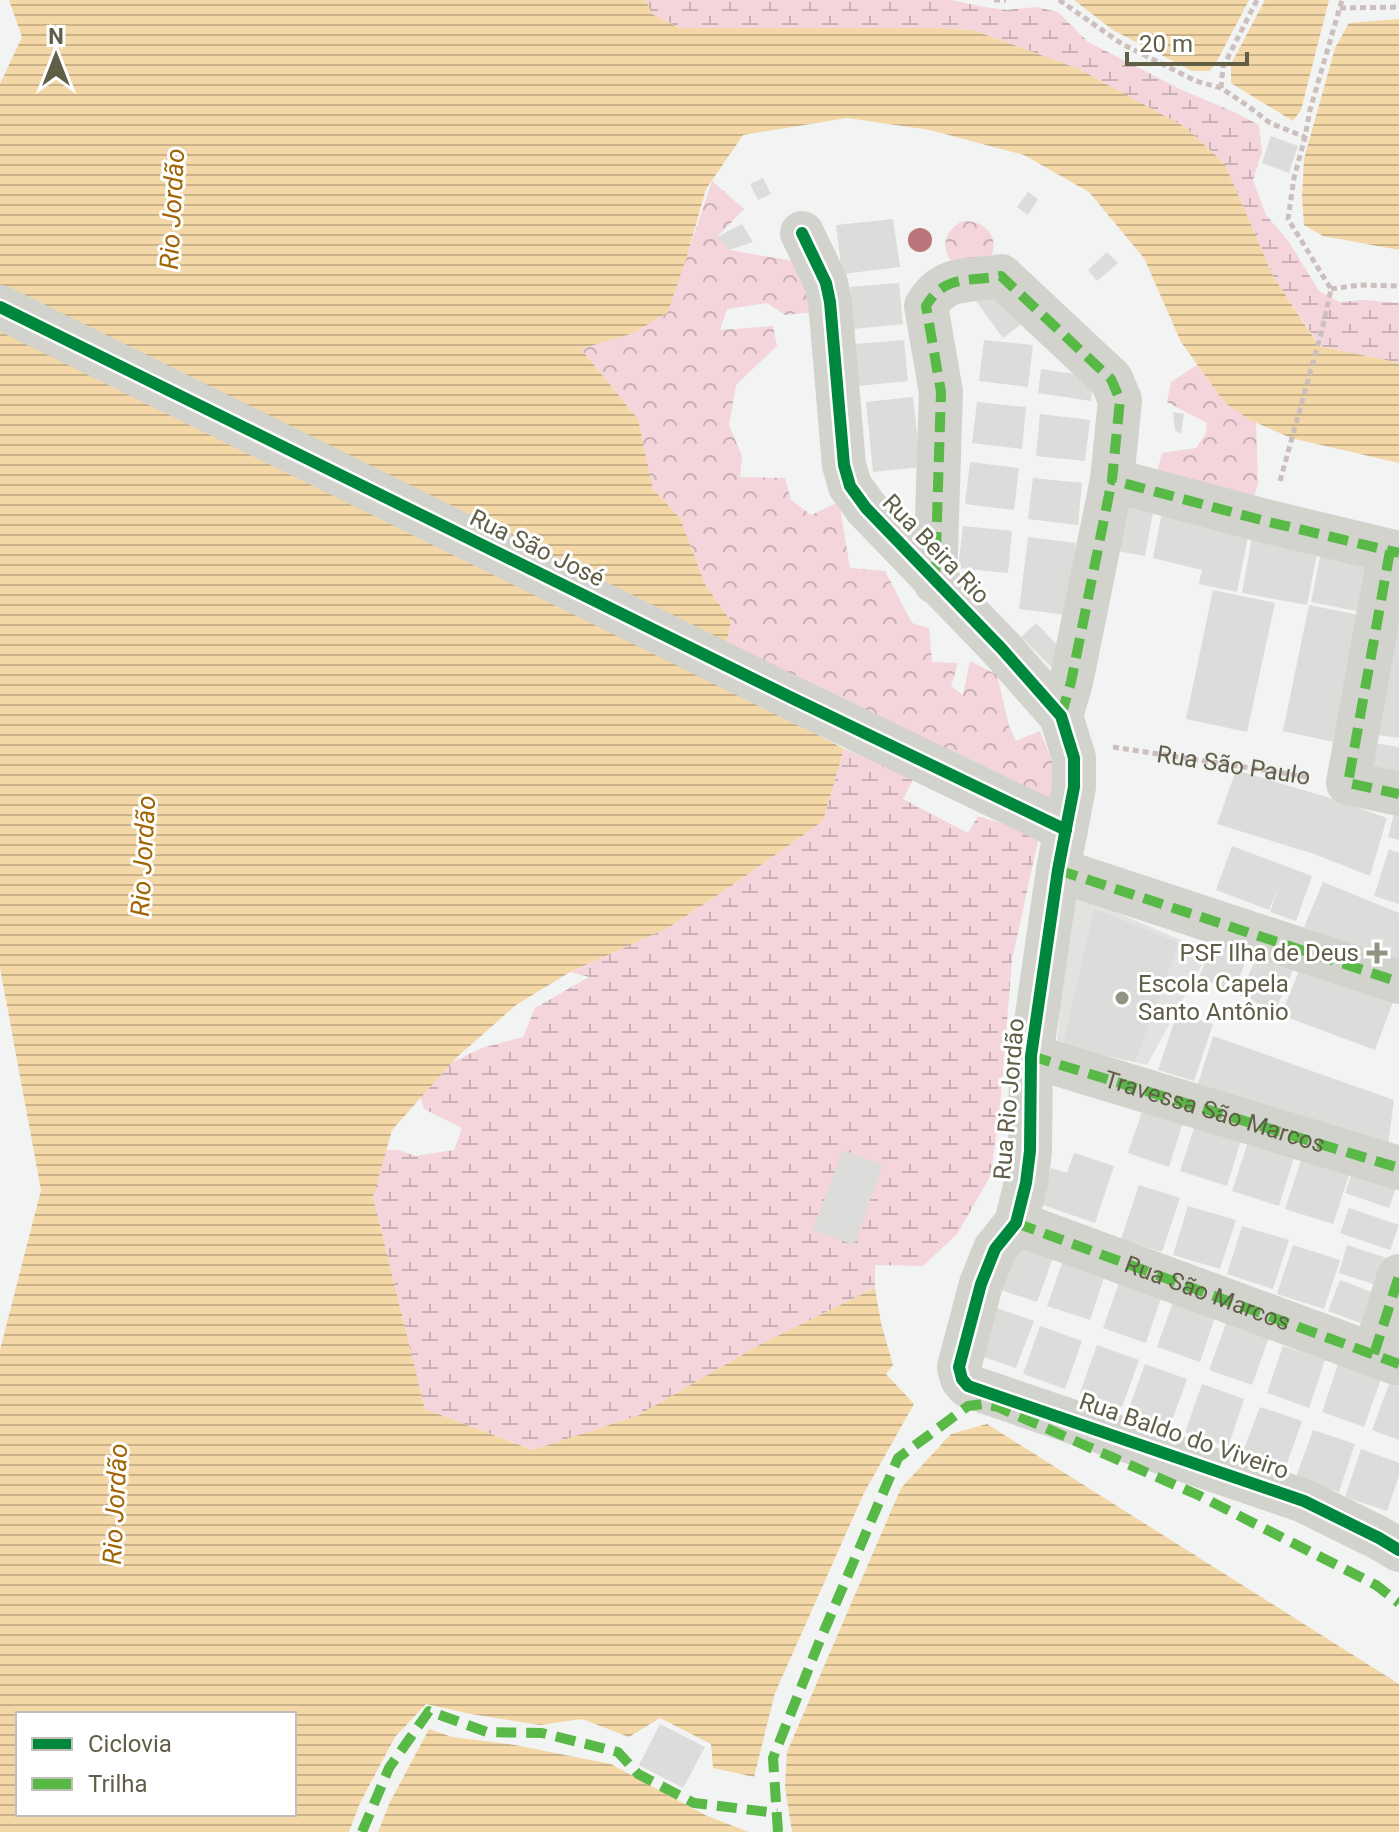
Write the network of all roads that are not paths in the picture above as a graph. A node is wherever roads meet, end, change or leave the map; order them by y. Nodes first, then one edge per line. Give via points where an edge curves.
1 (802, 233) dead end
2 (0, 307) edge
3 (1112, 480) junction
4 (1394, 552) edge
5 (935, 582) junction
6 (1065, 728) junction
7 (1399, 794) edge
8 (1060, 841) junction
9 (1399, 982) edge
10 (1031, 1056) junction
11 (1399, 1168) edge
12 (1016, 1223) junction
13 (1399, 1276) edge
14 (1387, 1359) edge
15 (959, 1367) joint
16 (1399, 1550) edge

1 - 5 street, Rua Beira Rio via 830,302 850,486
2 - 8 street, Rua São José via 794,699
3 - 4 street
3 - 5 street via 1120,400 1111,379 1001,276 941,287 926,306 941,392
3 - 6 street
4 - 7 street via 1348,783
5 - 6 street, Rua Beira Rio via 1001,648
6 - 8 street via 1074,758 1074,787
8 - 9 street
8 - 10 street, Rua Rio Jordão
10 - 11 street, Travessa São Marcos
10 - 12 street, Rua Rio Jordão via 1030,1151
12 - 14 street, Rua São Marcos
12 - 15 street, Rua Rio Jordão via 995,1249 981,1284
13 - 14 street
15 - 16 street, Rua Baldo do Viveiro via 968,1386 1304,1501

